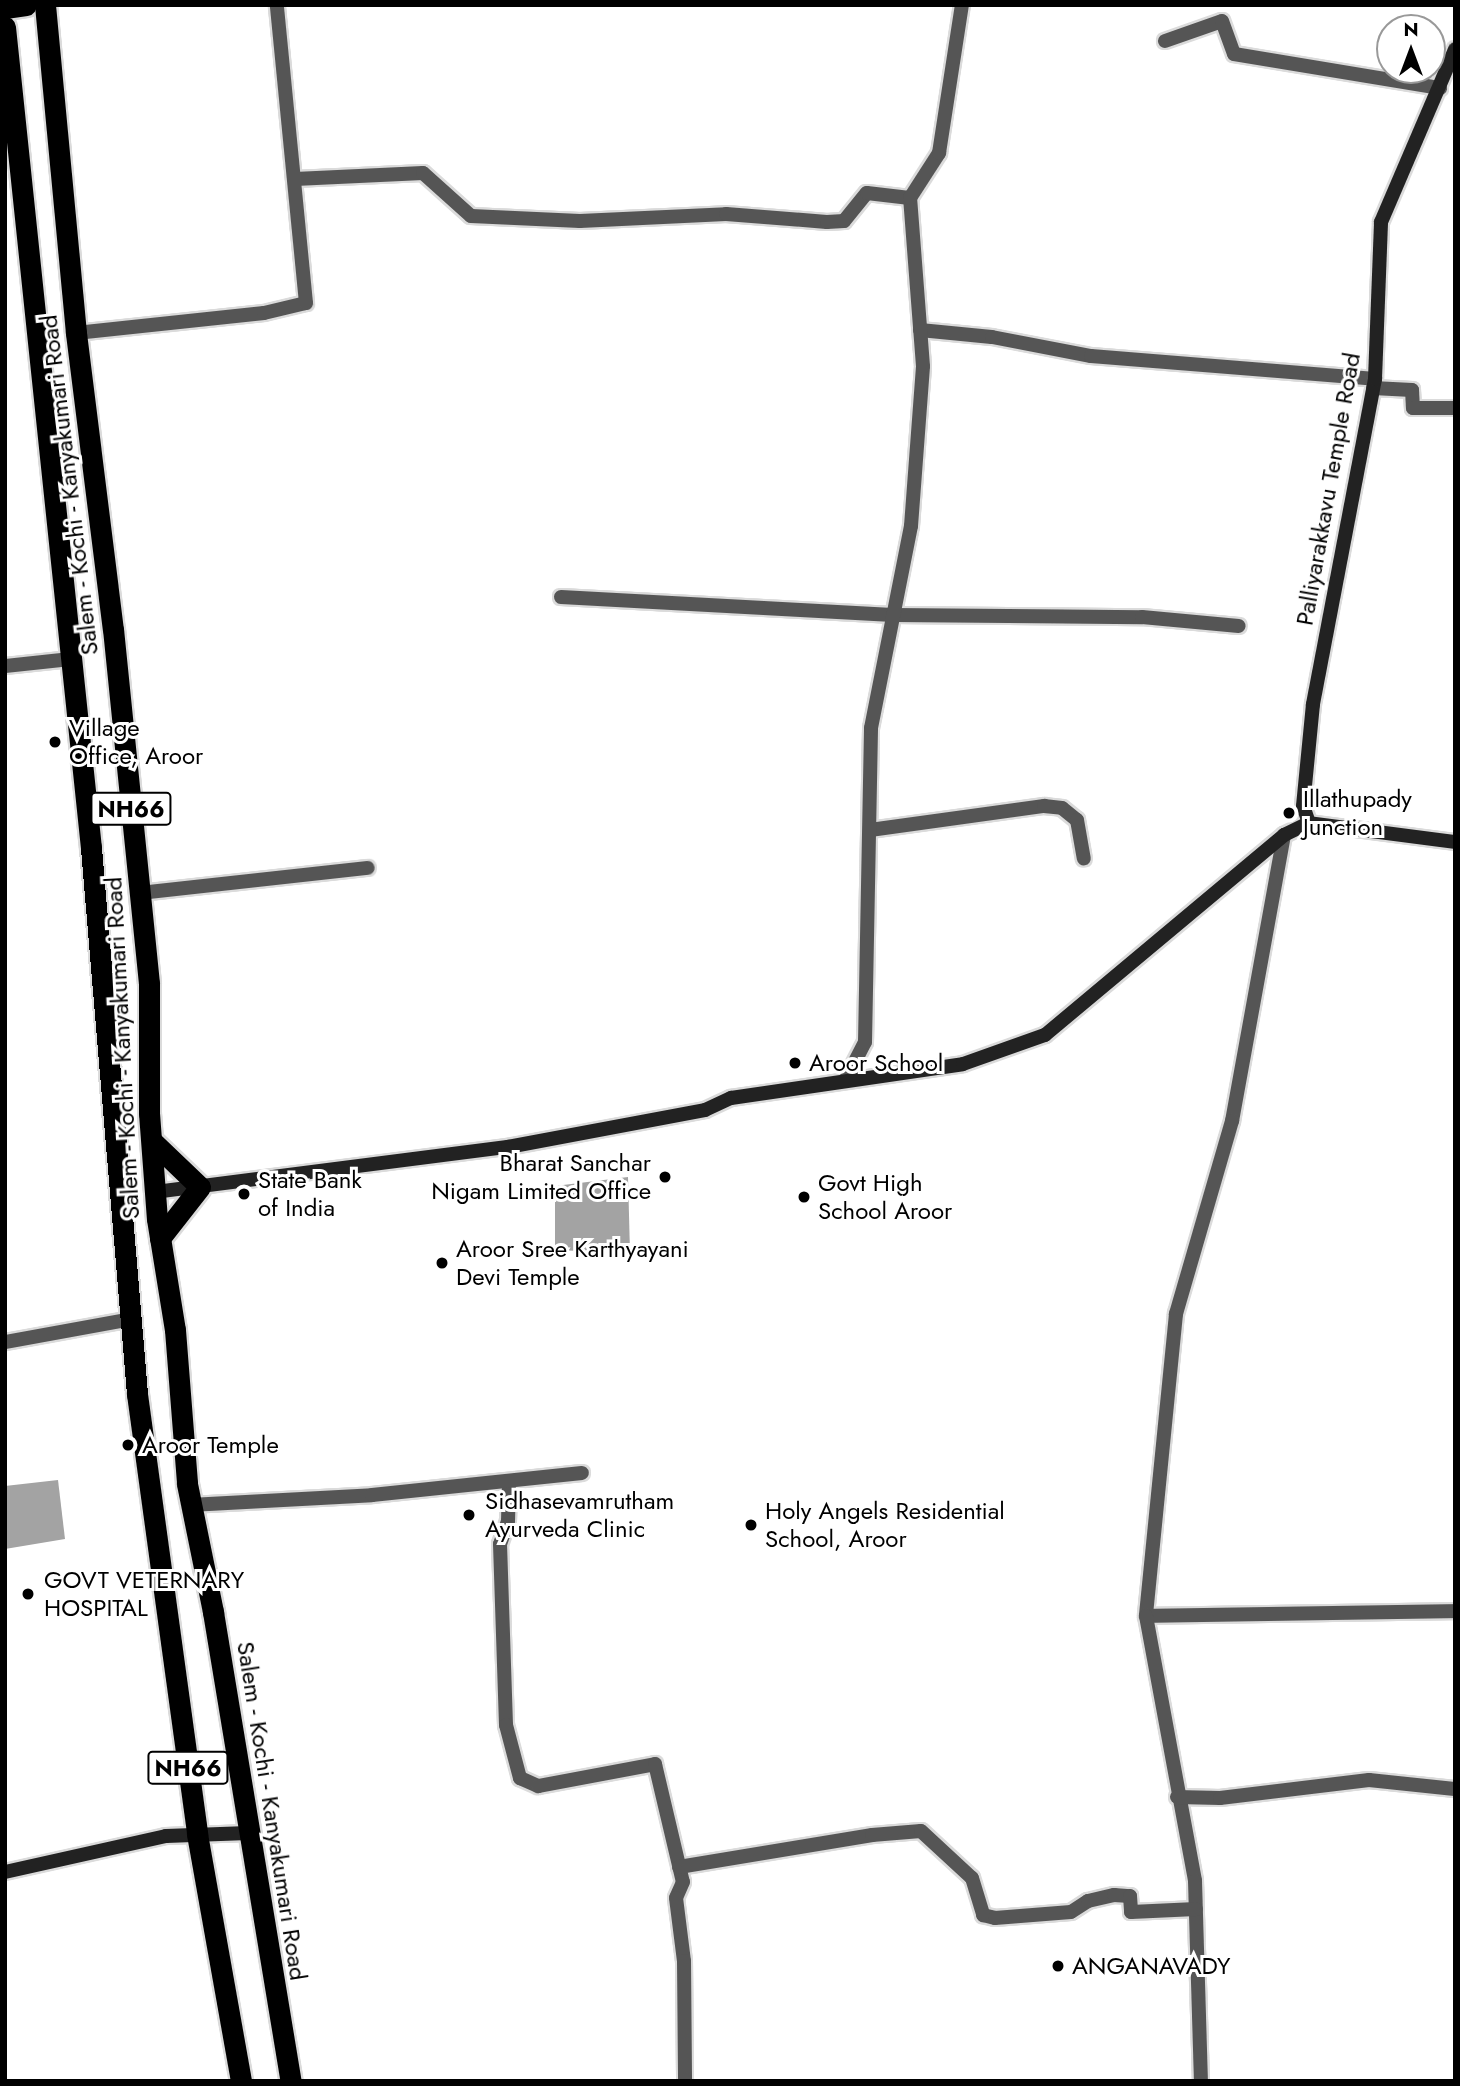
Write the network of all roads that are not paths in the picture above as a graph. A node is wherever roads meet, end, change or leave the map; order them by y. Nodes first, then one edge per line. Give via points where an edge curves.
1 (26, 5) edge
2 (45, 5) edge
3 (277, 5) edge
4 (962, 5) edge
5 (5, 8) edge
6 (5, 27) edge
7 (1165, 41) dead end
8 (1455, 49) edge
9 (1440, 88) junction
10 (295, 179) junction
11 (910, 198) junction
12 (920, 330) junction
13 (76, 333) junction
14 (1374, 383) junction
15 (1455, 408) edge
16 (561, 597) dead end
17 (893, 615) junction
18 (1239, 626) dead end
19 (71, 659) junction
20 (5, 666) edge
21 (1309, 823) junction
22 (870, 830) junction
23 (1284, 835) junction
24 (1455, 842) edge
25 (1084, 858) dead end
26 (368, 868) dead end
27 (140, 892) junction
28 (845, 1081) junction
29 (152, 1141) junction
30 (200, 1187) junction
31 (155, 1192) junction
32 (160, 1238) junction
33 (131, 1320) junction
34 (5, 1342) edge
35 (582, 1473) dead end
36 (509, 1481) junction
37 (190, 1505) junction
38 (1455, 1611) edge
39 (1146, 1616) junction
40 (1455, 1789) edge
41 (1177, 1797) junction
42 (248, 1833) junction
43 (197, 1834) junction
44 (679, 1867) junction
45 (5, 1872) edge
46 (1196, 1909) junction
47 (241, 2081) edge
48 (291, 2081) edge
49 (685, 2081) edge
50 (1201, 2081) edge

1 - 5 highway
2 - 13 highway, Salem - Kochi - Kanyakumari Road / NH66
3 - 10 street
4 - 11 street via 939,153
6 - 19 highway, Salem - Kochi - Kanyakumari Road / NH66
7 - 9 street via 1222,21 1234,54
8 - 9 main road, Palliyarakkavu Temple Road
9 - 14 main road, Palliyarakkavu Temple Road via 1381,222
10 - 11 street via 423,173 471,216 580,221 726,214 836,221 844,220 867,193
10 - 13 street via 306,303 264,313
11 - 12 street
12 - 14 street via 992,337 1091,356
12 - 17 street via 923,366 911,526
13 - 27 highway, Salem - Kochi - Kanyakumari Road / NH66
14 - 15 street via 1412,390 1413,408
14 - 21 main road, Palliyarakkavu Temple Road via 1313,704 1303,806
16 - 17 street
17 - 18 street via 1142,617
17 - 22 street via 871,727
19 - 20 street
19 - 33 highway, Salem - Kochi - Kanyakumari Road / NH66
21 - 23 main road
21 - 24 main road
22 - 25 street via 1044,806 1062,808 1077,820
22 - 28 street via 865,1042
23 - 28 main road via 1045,1035 963,1064
23 - 39 street via 1232,1121 1176,1314
26 - 27 street
27 - 29 highway, Salem - Kochi - Kanyakumari Road / NH66 via 149,983
28 - 30 main road via 731,1098 705,1110 508,1147
29 - 30 highway
29 - 31 highway, Salem - Kochi - Kanyakumari Road / NH66
30 - 31 main road
30 - 32 highway
31 - 32 highway, Salem - Kochi - Kanyakumari Road / NH66
32 - 37 highway, Salem - Kochi - Kanyakumari Road / NH66 via 175,1329
33 - 34 street
33 - 43 highway, Salem - Kochi - Kanyakumari Road / NH66
35 - 36 street
36 - 37 street
36 - 44 street via 508,1521 500,1544 506,1725 520,1778 538,1786 655,1764
37 - 42 highway, Salem - Kochi - Kanyakumari Road / NH66 via 213,1612
38 - 39 street
39 - 41 street
40 - 41 street via 1369,1780 1220,1798
41 - 46 street via 1195,1881
42 - 43 main road
42 - 48 highway, Salem - Kochi - Kanyakumari Road / NH66
43 - 45 main road via 108,1846
43 - 47 highway, Salem - Kochi - Kanyakumari Road / NH66
44 - 46 street via 921,1831 972,1878 983,1915 1072,1912 1088,1901 1114,1895 1130,1896 1132,1912
44 - 49 street via 683,1882 676,1898 684,1961
46 - 50 street

